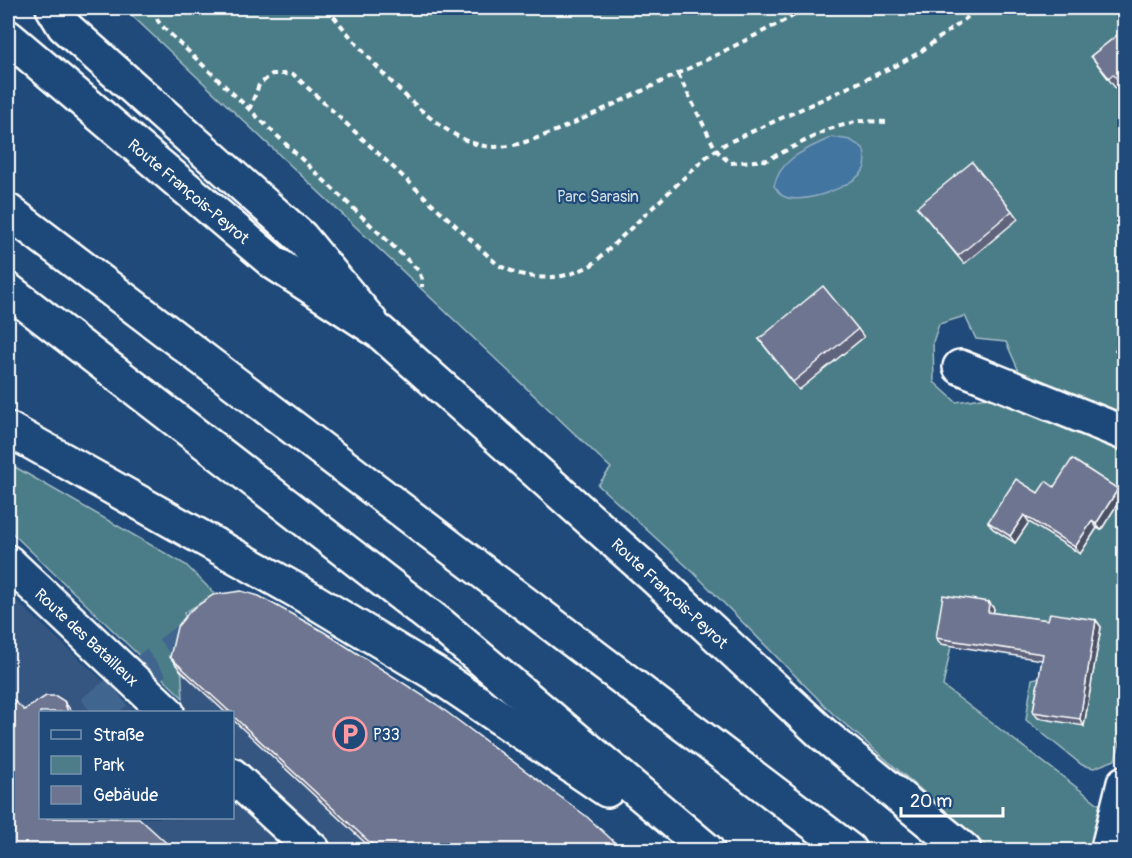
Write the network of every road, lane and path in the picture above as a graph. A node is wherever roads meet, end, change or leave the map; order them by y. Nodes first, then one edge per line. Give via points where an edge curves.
1 (154, 8) edge
2 (327, 8) edge
3 (808, 8) edge
4 (980, 8) edge
5 (53, 14) edge
6 (8, 37) edge
7 (678, 74) junction
8 (249, 110) junction
9 (887, 122) dead end
10 (716, 150) junction
11 (8, 211) edge
12 (422, 287) dead end
13 (8, 290) edge
14 (380, 332) junction
15 (960, 367) dead end
16 (8, 429) edge
17 (1125, 433) edge
18 (8, 562) edge
19 (166, 711) edge
20 (234, 777) edge
21 (1125, 783) edge
22 (1109, 844) dead end
23 (313, 850) edge
24 (696, 850) edge
25 (707, 850) edge
26 (849, 850) edge
27 (964, 850) edge

1 - 8 path via 164,28
2 - 7 path via 433,119 451,132 484,146 526,142
3 - 7 path
4 - 10 path via 897,65
5 - 14 main road, Route François-Peyrot via 301,237
6 - 14 main road, Route François-Peyrot via 273,262
7 - 10 path
8 - 10 path via 259,86 272,74 298,77 488,257 516,274 536,278 566,275 593,264
8 - 12 path via 418,270
9 - 10 path via 859,121 829,129 766,160 730,163
11 - 26 main road
13 - 25 main road via 441,625
14 - 27 main road, Route François-Peyrot via 823,734
15 - 17 main road
16 - 24 main road via 299,592 434,673
18 - 19 main road, Route des Batailleux
20 - 23 main road
21 - 22 main road

